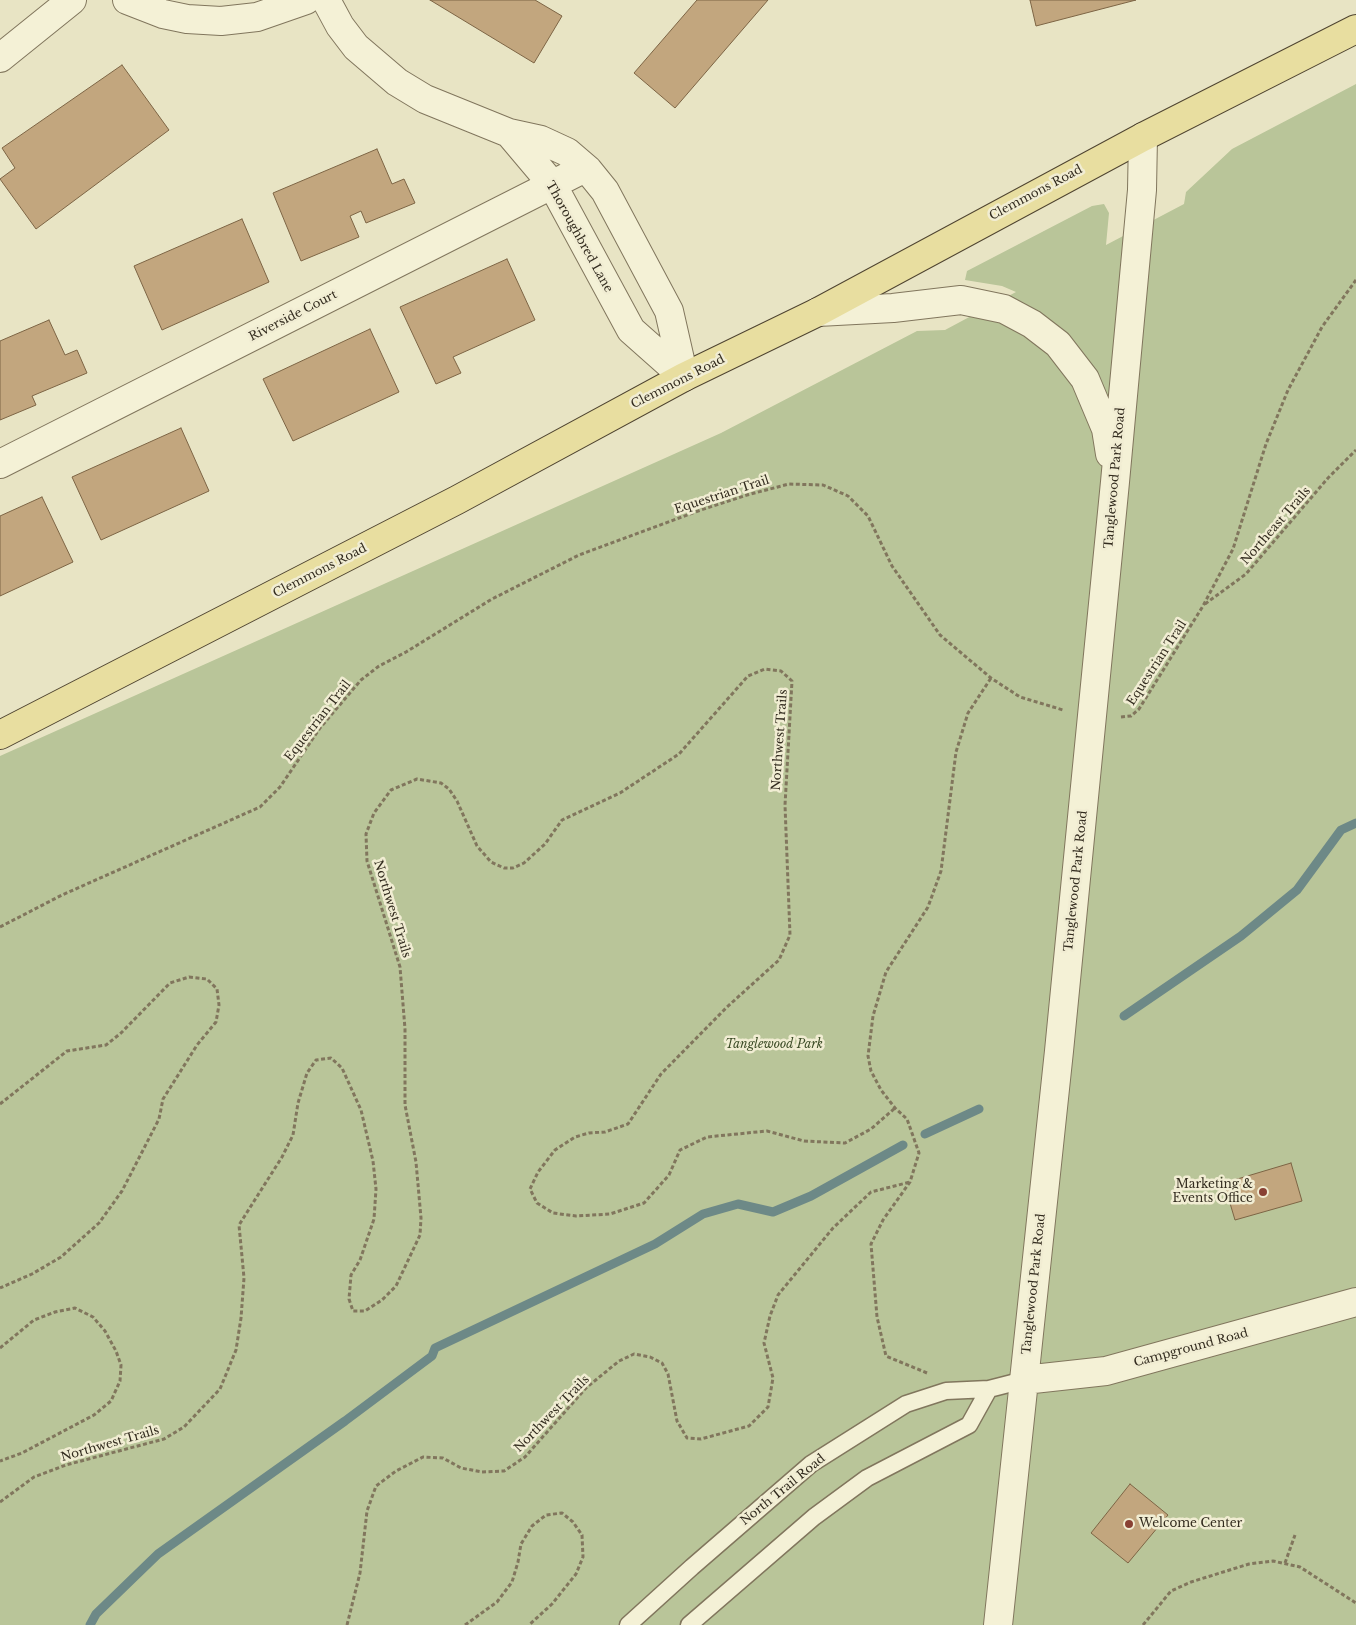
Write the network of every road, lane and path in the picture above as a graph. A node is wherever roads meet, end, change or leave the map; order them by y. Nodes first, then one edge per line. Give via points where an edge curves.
1 (72, 0) edge
2 (127, 0) edge
3 (306, 0) edge
4 (326, 0) edge
5 (1356, 28) edge
6 (0, 58) edge
7 (508, 133) junction
8 (1143, 137) junction
9 (585, 168) junction
10 (552, 184) junction
11 (1356, 280) edge
12 (818, 312) junction
13 (684, 378) junction
14 (1356, 450) edge
15 (0, 464) edge
16 (1115, 482) junction
17 (1203, 606) junction
18 (992, 678) junction
19 (1092, 715) junction
20 (0, 735) edge
21 (0, 927) edge
22 (0, 1104) edge
23 (895, 1108) junction
24 (910, 1182) junction
25 (0, 1288) edge
26 (1356, 1302) edge
27 (0, 1348) edge
28 (935, 1376) dead end
29 (1024, 1380) junction
30 (989, 1389) junction
31 (0, 1461) edge
32 (0, 1502) edge
33 (1295, 1535) dead end
34 (1285, 1563) junction
35 (1356, 1603) edge
36 (347, 1625) edge
37 (465, 1625) edge
38 (529, 1625) edge
39 (628, 1625) edge
40 (689, 1625) edge
41 (998, 1625) edge
42 (1143, 1625) edge

1 - 6 street
2 - 3 street via 163,14 221,21 257,17
4 - 7 street, Thoroughbred Lane via 356,47 397,82 424,98
5 - 8 main road, Clemmons Road
7 - 9 street via 541,140 567,152
7 - 10 street, Thoroughbred Lane
8 - 12 main road, Clemmons Road
8 - 16 street, Tanglewood Park Road via 1142,190
9 - 10 street, Riverside Court
9 - 13 street via 605,191 669,311
10 - 13 street, Thoroughbred Lane via 631,330
10 - 15 street, Riverside Court
11 - 17 path, Equestrian Trail via 1322,327 1288,390 1266,444 1233,548
12 - 13 main road, Clemmons Road
12 - 16 street via 961,300 1004,309 1032,324 1058,344 1085,379 1106,429
13 - 20 main road, Clemmons Road via 457,500
14 - 17 path, Northeast Trails via 1246,574
16 - 19 street, Tanglewood Park Road
17 - 19 path, Equestrian Trail via 1139,709 1131,716 1120,718
18 - 19 path, Equestrian Trail via 1020,697 1065,711
18 - 21 path, Equestrian Trail via 940,635 892,566 868,516 848,496 823,485 789,484 747,495 579,555 492,600 379,666 362,680 320,728 280,787 260,807 62,895
18 - 23 path via 968,713 956,752 941,872 928,907 886,972 873,1016 868,1056 871,1071 880,1090
19 - 29 street, Tanglewood Park Road
22 - 25 path via 67,1051 106,1045 170,983 189,977 207,979 217,989 219,1006 216,1022 197,1045 163,1099 159,1119 122,1192 99,1223 60,1257
23 - 24 path via 907,1119 919,1153
23 - 32 path, Northwest Trails via 871,1129 845,1143 804,1141 767,1131 707,1136 680,1150 669,1175 644,1203 610,1214 576,1216 553,1213 537,1203 530,1190 538,1172 555,1150 575,1137 628,1124 661,1074 779,960 790,935 784,805 792,681 781,671 765,669 748,676 679,754 620,793 562,820 545,844 524,863 513,868 491,862 477,846 457,801 450,789 441,783 417,779 391,790 374,813 366,834 368,861 400,967 405,1029 405,1105 416,1162 421,1218 420,1236 396,1286 366,1311 353,1311 349,1299 351,1275 360,1260 374,1219 373,1161 361,1110 342,1068 331,1058 316,1060 307,1073 293,1135 239,1225 244,1278 241,1318 236,1350 220,1389 184,1427 164,1439 66,1465 34,1477
24 - 28 path via 882,1220 871,1244 876,1317 886,1356
24 - 36 path, Northwest Trails via 871,1192 833,1228 778,1295 764,1343 773,1378 768,1407 749,1426 701,1439 687,1438 677,1421 668,1374 662,1362 634,1354 619,1361 586,1388 525,1456 504,1471 482,1472 461,1468 443,1458 423,1458 410,1464 376,1486 368,1511 360,1573
26 - 29 street, Campground Road via 1106,1371
27 - 31 path, Northwest Trails via 34,1320 75,1308 93,1317 105,1331 121,1365 120,1381 111,1401 94,1416
29 - 30 lane, North Trail Road
29 - 41 street, Tanglewood Park Road
30 - 39 lane, North Trail Road via 946,1391 906,1404 811,1464
30 - 40 lane via 968,1425 867,1478 814,1517
33 - 34 path
34 - 35 path via 1300,1567
34 - 42 path via 1249,1564 1191,1582 1171,1591
37 - 38 path via 497,1602 512,1582 521,1544 532,1526 546,1515 562,1513 582,1535 583,1557 576,1574 552,1604

